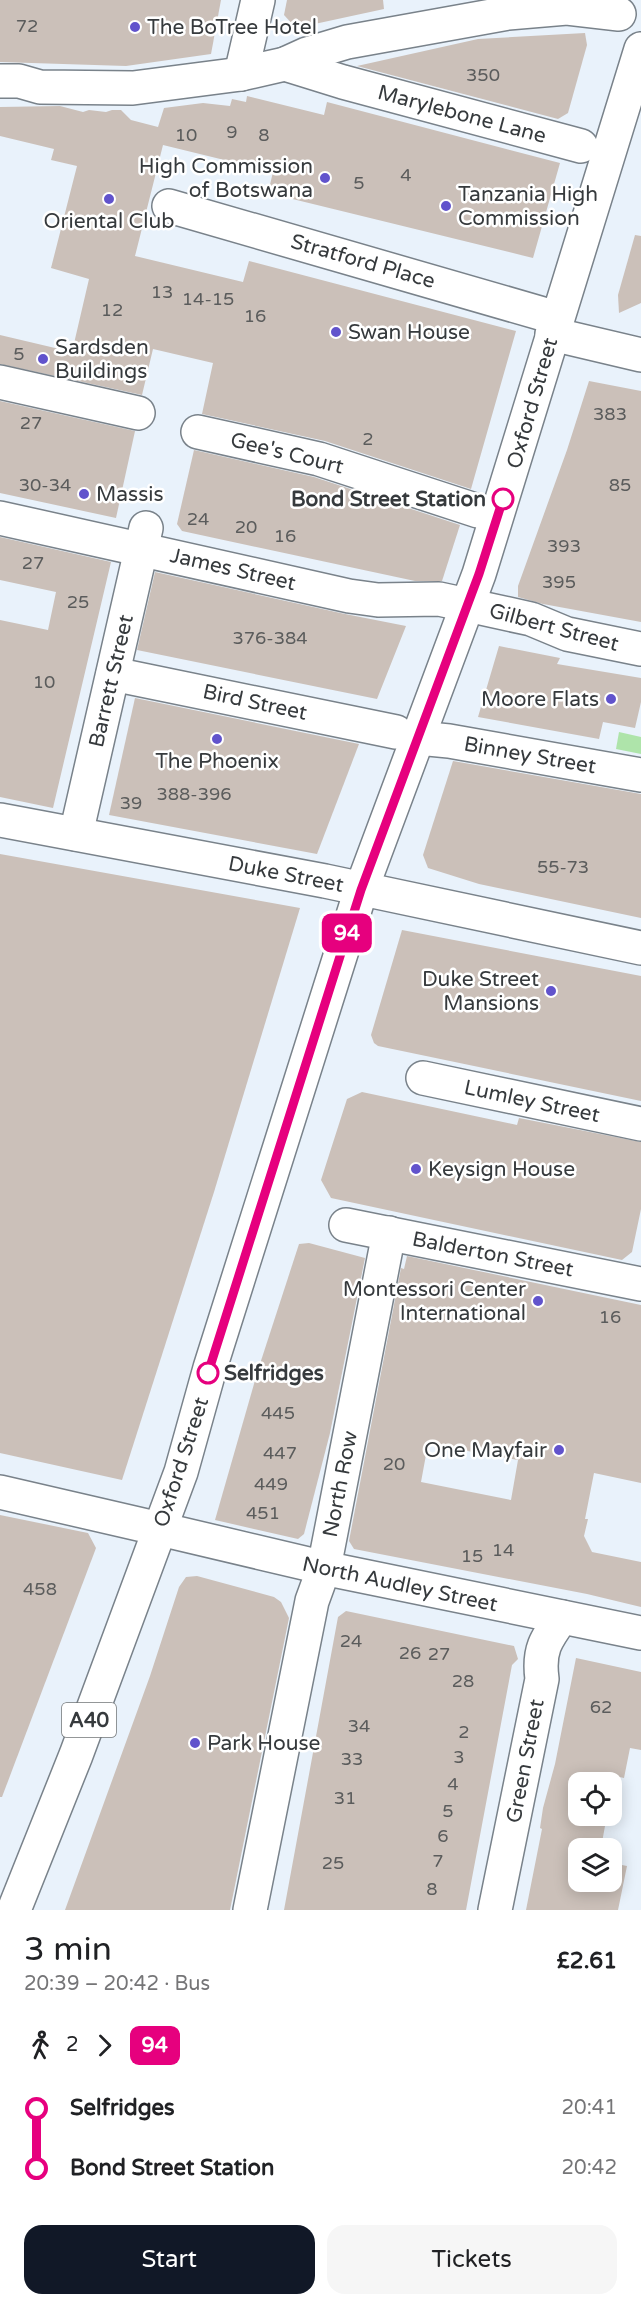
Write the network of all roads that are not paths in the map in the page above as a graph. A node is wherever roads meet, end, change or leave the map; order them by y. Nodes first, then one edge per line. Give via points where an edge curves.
1 (258, 0) edge
2 (619, 14) dead end
3 (347, 42) junction
4 (641, 49) edge
5 (285, 64) junction
6 (241, 74) junction
7 (0, 81) edge
8 (343, 82) junction
9 (581, 146) dead end
10 (169, 206) dead end
11 (554, 326) junction
12 (639, 347) edge
13 (0, 382) edge
14 (138, 413) dead end
15 (198, 432) dead end
16 (478, 511) dead end
17 (0, 518) edge
18 (144, 538) junction
19 (467, 605) junction
20 (641, 649) edge
21 (120, 675) junction
22 (407, 735) junction
23 (641, 775) edge
24 (0, 820) edge
25 (76, 834) junction
26 (361, 890) junction
27 (641, 948) edge
28 (423, 1078) dead end
29 (641, 1124) edge
30 (346, 1225) dead end
31 (389, 1233) junction
32 (641, 1284) edge
33 (0, 1492) edge
34 (160, 1529) junction
35 (324, 1568) junction
36 (562, 1617) junction
37 (641, 1633) edge
38 (14, 1910) edge
39 (250, 1910) edge
40 (495, 1910) edge

1 - 6 street
2 - 3 street via 567,8 508,14
3 - 5 street
3 - 8 street
4 - 11 street, Oxford Street / A40
5 - 6 street
5 - 8 street, Marylebone Lane
6 - 7 street via 133,88 40,87
8 - 9 street, Marylebone Lane
10 - 11 street, Stratford Place
11 - 12 street, Stratford Place
11 - 19 street, Oxford Street / A40
13 - 14 street
15 - 16 street, Gee's Court via 319,459
17 - 18 street, James Street
18 - 19 street, James Street via 349,596 378,600 439,599
18 - 21 street, Barrett Street
19 - 20 street, Gilbert Street via 531,619 567,634
19 - 22 street, Oxford Street / A40
21 - 22 street, Bird Street
21 - 25 street, Barrett Street
22 - 23 street, Binney Street
22 - 26 street, Oxford Street / A40
24 - 25 street, Duke Street
25 - 26 street, Duke Street
26 - 27 street, Duke Street
26 - 34 street, Oxford Street / A40
28 - 29 street, Lumley Street
30 - 31 street, Balderton Street
31 - 32 street, Balderton Street
31 - 35 street, North Row
33 - 34 street, North Audley Street
34 - 35 street, North Audley Street
34 - 38 street, Oxford Street / A40
35 - 36 street, North Audley Street
35 - 39 street, North Row via 312,1601
36 - 37 street, North Audley Street
36 - 40 street, Green Street via 545,1640 540,1663 542,1679

